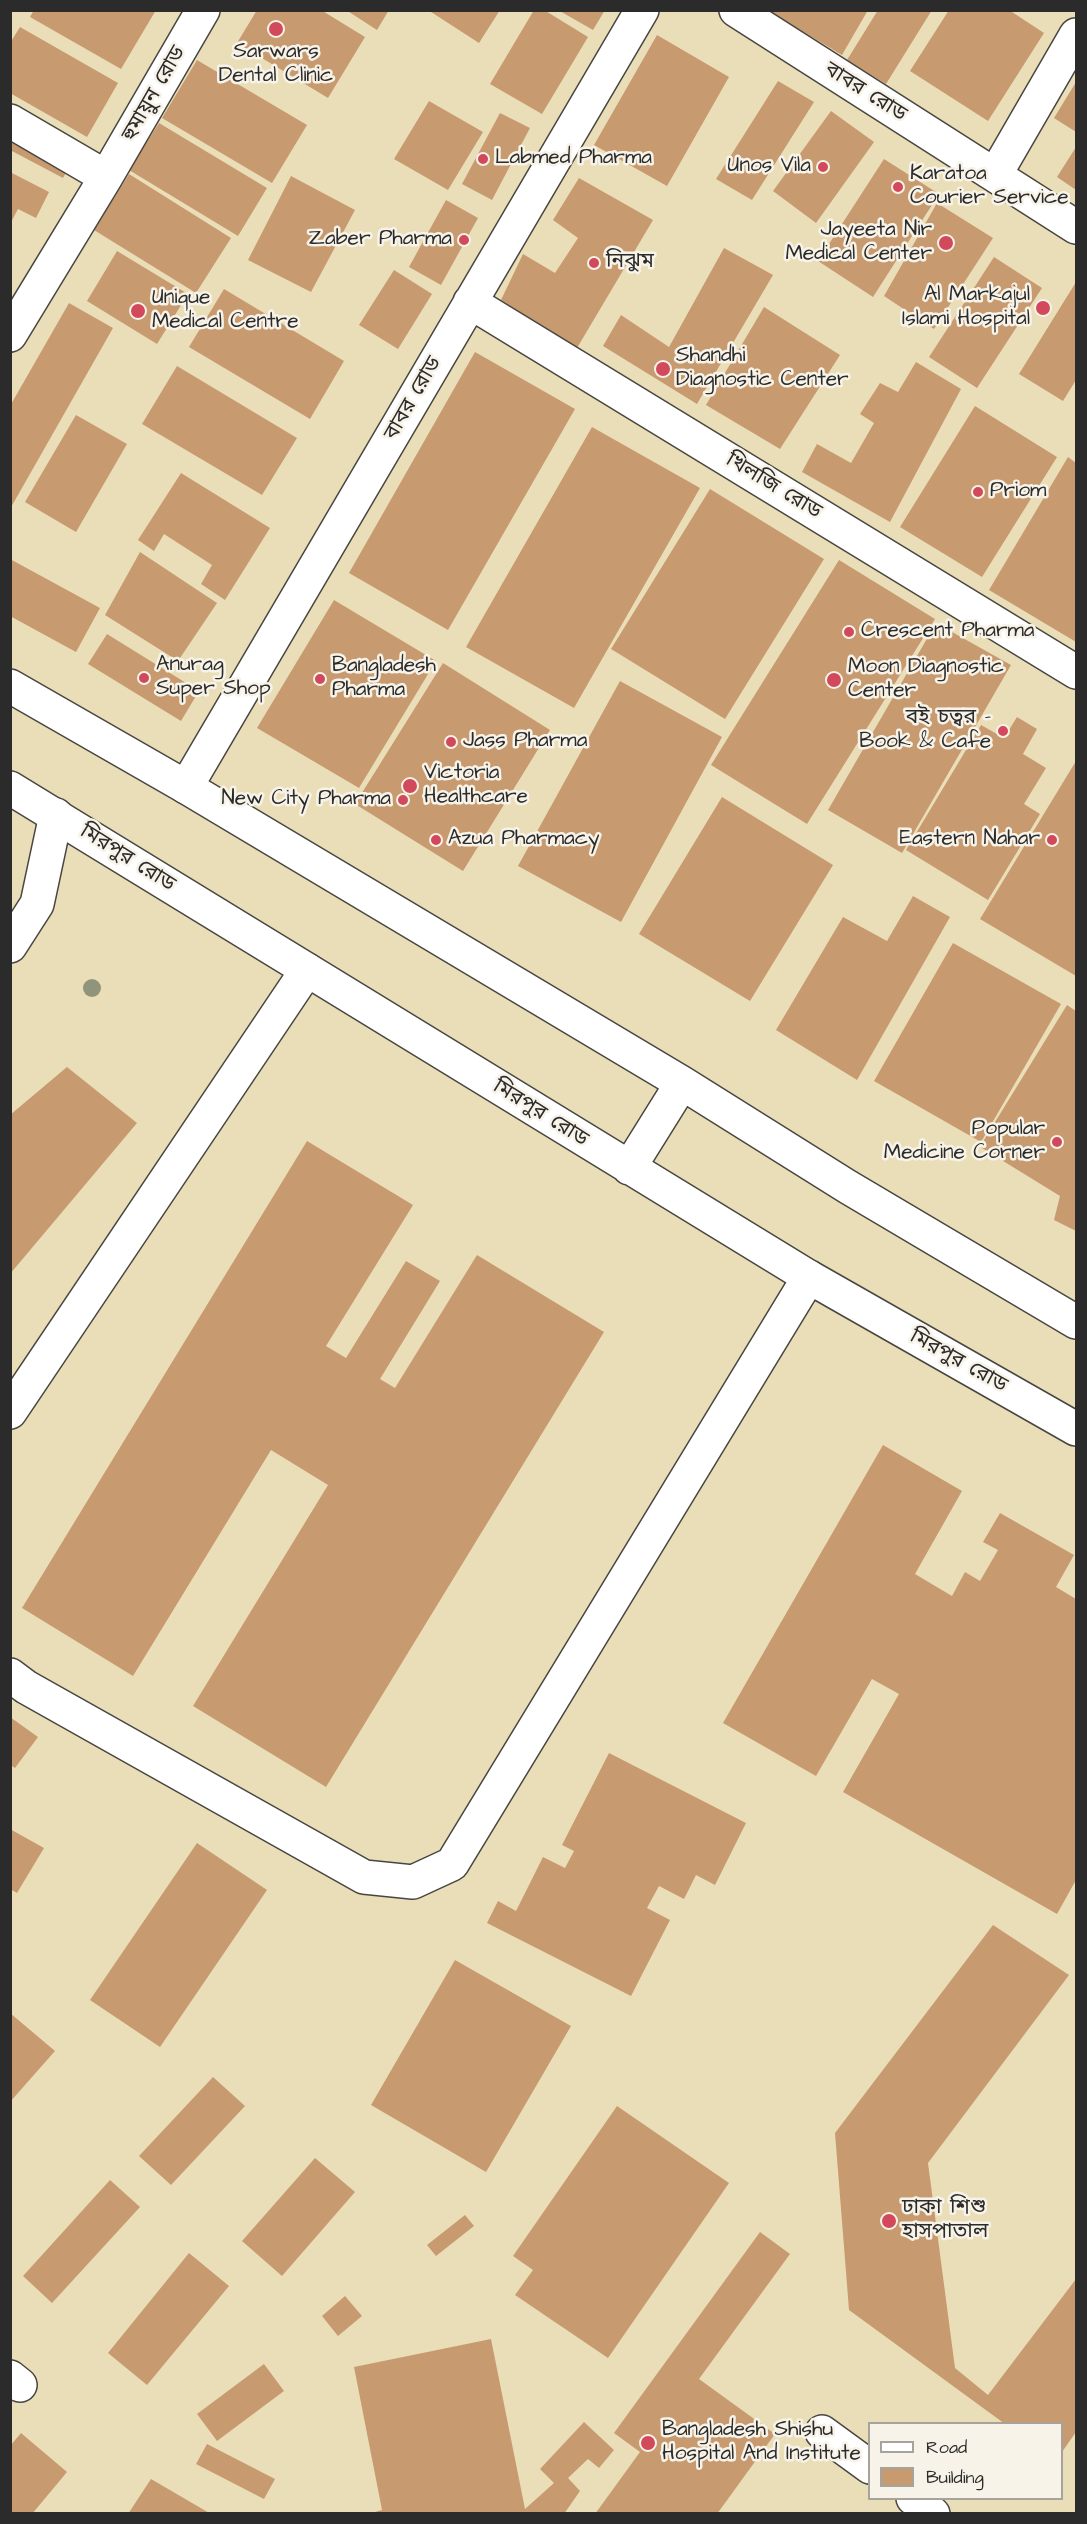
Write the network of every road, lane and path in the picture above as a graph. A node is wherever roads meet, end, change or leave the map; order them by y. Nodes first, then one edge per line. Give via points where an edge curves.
1 (203, 10) edge
2 (642, 10) edge
3 (736, 10) edge
4 (1077, 35) edge
5 (10, 121) edge
6 (994, 175) junction
7 (106, 177) junction
8 (1077, 227) edge
9 (470, 302) junction
10 (10, 335) edge
11 (1077, 672) edge
12 (10, 686) edge
13 (186, 787) junction
14 (10, 788) edge
15 (56, 815) junction
16 (10, 946) edge
17 (307, 970) junction
18 (682, 1083) junction
19 (629, 1168) junction
20 (809, 1277) junction
21 (1077, 1322) edge
22 (10, 1412) edge
23 (1077, 1429) edge
24 (10, 1675) edge
25 (822, 2432) dead end
26 (868, 2466) edge
27 (914, 2500) edge
28 (933, 2514) edge

1 - 7 main road, হুমায়ুন রোড
2 - 9 main road, বাবর রোড
3 - 6 main road, বাবর রোড
4 - 6 main road
5 - 7 main road
6 - 8 main road, বাবর রোড
7 - 10 main road, হুমায়ুন রোড
9 - 11 main road, খিলজি রোড
9 - 13 main road, বাবর রোড
12 - 13 main road
13 - 18 main road
14 - 15 main road, মিরপুর রোড
15 - 16 main road via 37,904
15 - 17 main road, মিরপুর রোড
17 - 19 main road, মিরপুর রোড
17 - 22 main road
18 - 19 main road
18 - 21 main road via 848,1187
19 - 20 main road, মিরপুর রোড
20 - 23 main road, মিরপুর রোড
20 - 24 main road via 452,1864 413,1882 364,1877
25 - 26 main road
27 - 28 main road

